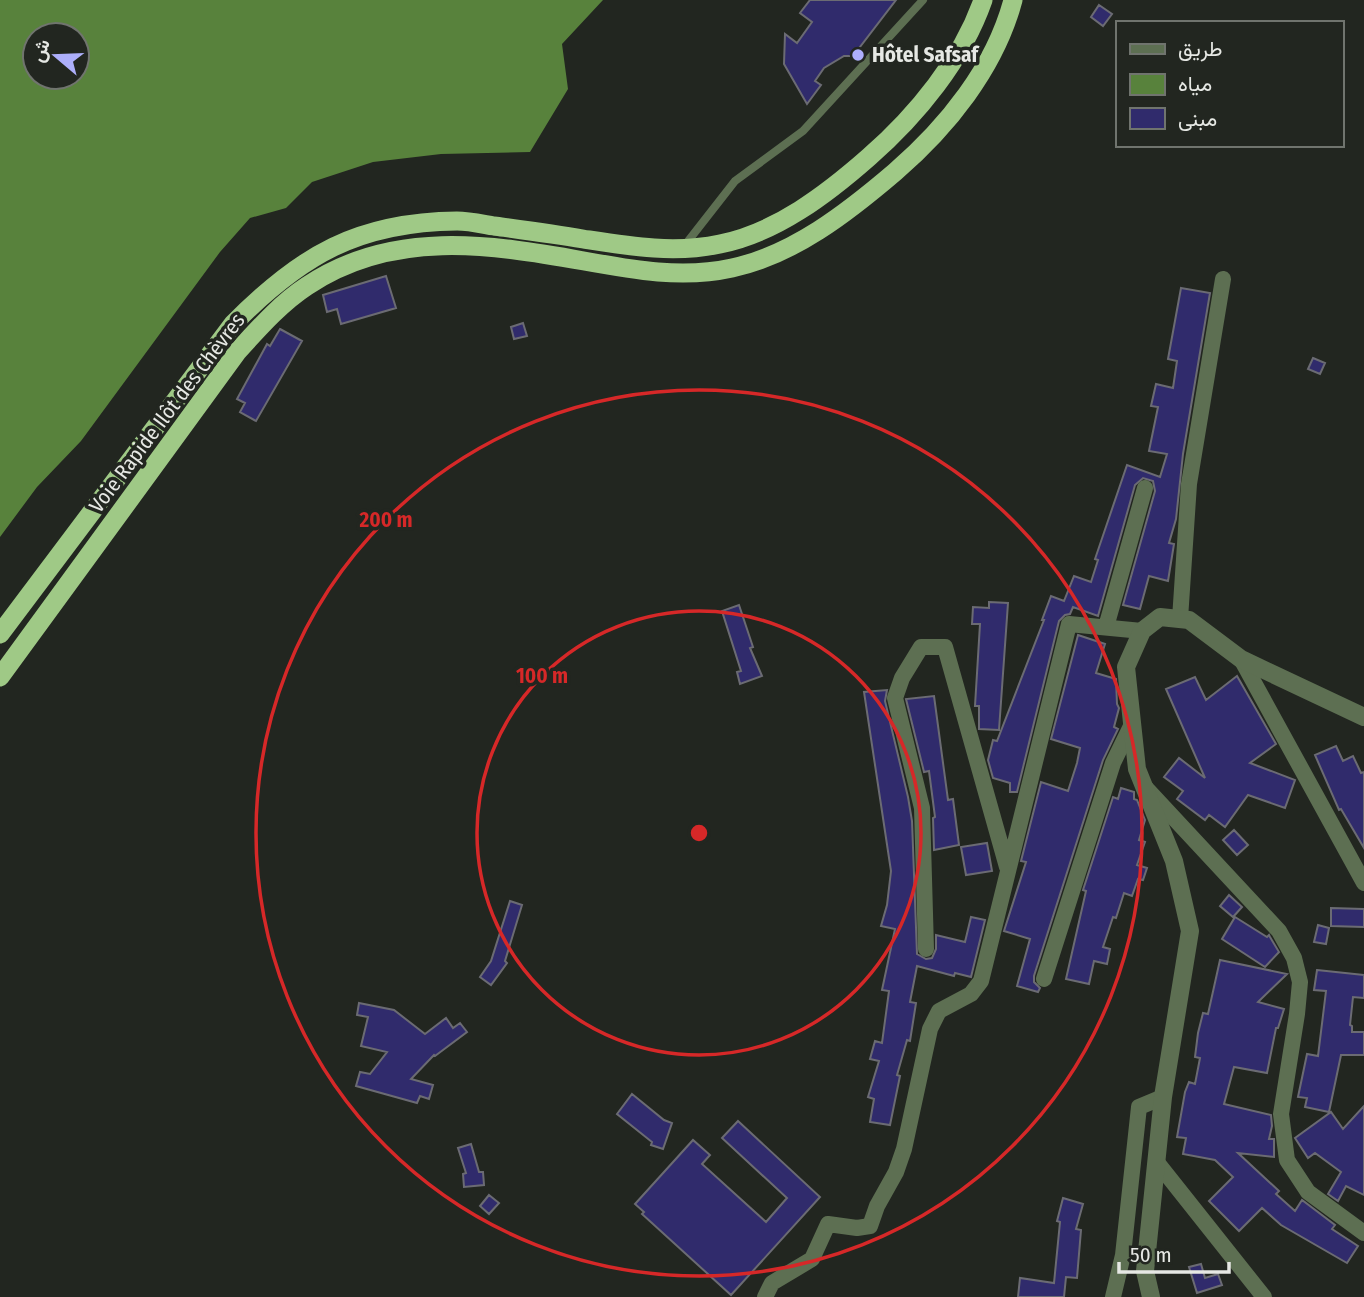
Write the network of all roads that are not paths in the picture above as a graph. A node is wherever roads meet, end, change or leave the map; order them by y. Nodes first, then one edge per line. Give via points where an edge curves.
1 (923, 0) edge
2 (984, 0) edge
3 (1013, 0) edge
4 (682, 249) junction
5 (1223, 279) dead end
6 (1145, 488) dead end
7 (1180, 619) junction
8 (1106, 628) junction
9 (1142, 631) junction
10 (0, 634) edge
11 (1241, 659) junction
12 (0, 677) edge
13 (1364, 717) edge
14 (1132, 724) junction
15 (1143, 785) junction
16 (1008, 869) junction
17 (1364, 883) edge
18 (926, 949) dead end
19 (1044, 979) dead end
20 (1163, 1097) junction
21 (1156, 1161) junction
22 (1364, 1233) edge
23 (765, 1297) edge
24 (1113, 1297) edge
25 (1151, 1297) edge
26 (1264, 1297) edge

1 - 4 lane via 803,131 735,181
2 - 4 highway, Voie Rapide Ilôt des Chèvres via 957,54 928,95 892,137 844,179 766,228 721,244
3 - 12 highway, Voie Rapide Ilôt des Chèvres via 994,51 967,95 924,145 876,188 789,248 707,272 642,271 460,244 433,245 350,263 307,286 238,351
4 - 10 highway, Voie Rapide Ilôt des Chèvres via 635,247 458,221 370,233 343,241 300,264 233,324
5 - 7 street via 1189,484
6 - 8 street
7 - 9 street via 1160,617
7 - 11 street via 1189,620
8 - 9 street
8 - 16 street via 1069,624
9 - 14 street via 1126,667
11 - 13 street
11 - 17 street
14 - 15 street
14 - 19 street via 1113,763
15 - 20 street via 1174,861 1190,931
15 - 22 street via 1279,931 1294,958 1300,982 1281,1114 1287,1160 1308,1192
16 - 18 street via 945,647 921,647 895,698 922,808
16 - 23 street via 981,981 971,994 939,1012 930,1029 904,1149 870,1226 828,1224 812,1259 772,1283
20 - 21 street
20 - 24 street via 1139,1107
21 - 25 street via 1145,1271
21 - 26 street

